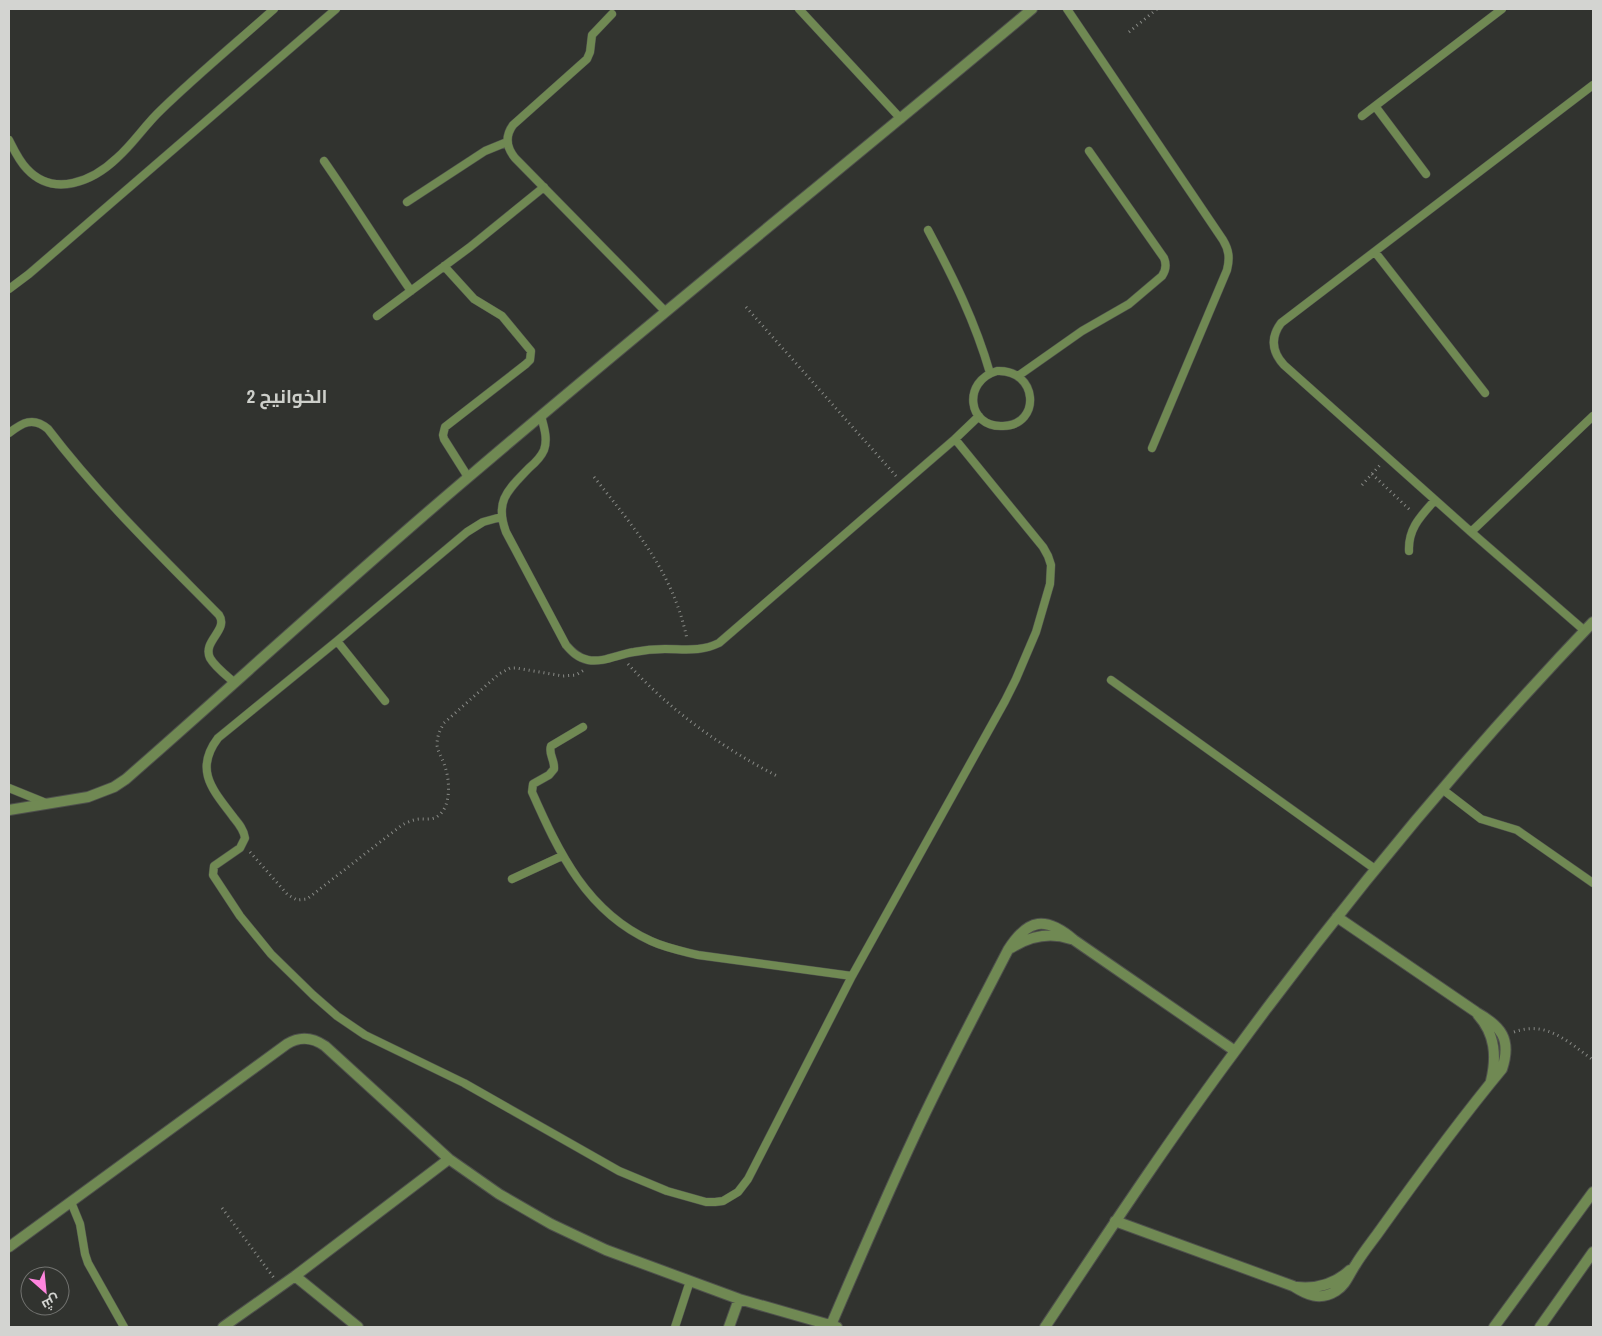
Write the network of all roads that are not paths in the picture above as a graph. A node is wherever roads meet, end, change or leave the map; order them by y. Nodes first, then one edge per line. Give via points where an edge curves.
1 (274, 9) edge
2 (336, 9) edge
3 (799, 9) edge
4 (1032, 9) edge
5 (1067, 9) edge
6 (1502, 9) edge
7 (612, 14) dead end
8 (1593, 85) edge
9 (1375, 106) junction
10 (1362, 116) dead end
11 (901, 119) junction
12 (9, 140) edge
13 (507, 142) junction
14 (1089, 150) dead end
15 (324, 161) dead end
16 (1426, 174) dead end
17 (544, 187) junction
18 (407, 202) dead end
19 (928, 230) dead end
20 (1376, 252) junction
21 (444, 266) junction
22 (9, 289) edge
23 (411, 291) junction
24 (665, 311) junction
25 (377, 316) dead end
26 (990, 373) junction
27 (1018, 376) junction
28 (1484, 392) dead end
29 (541, 416) junction
30 (979, 416) junction
31 (1593, 416) edge
32 (9, 433) edge
33 (955, 439) junction
34 (1152, 448) dead end
35 (468, 477) junction
36 (1435, 500) junction
37 (501, 517) junction
38 (1470, 532) junction
39 (1409, 551) dead end
40 (1593, 622) edge
41 (1584, 631) junction
42 (337, 641) junction
43 (1111, 680) dead end
44 (235, 684) junction
45 (385, 701) dead end
46 (583, 727) dead end
47 (9, 788) edge
48 (1442, 789) junction
49 (46, 804) junction
50 (9, 810) edge
51 (562, 856) junction
52 (1375, 869) junction
53 (512, 879) dead end
54 (1593, 883) edge
55 (1337, 917) junction
56 (852, 976) junction
57 (1476, 1012) junction
58 (1235, 1051) junction
59 (1490, 1082) junction
60 (449, 1160) junction
61 (1593, 1192) edge
62 (71, 1202) junction
63 (1115, 1221) junction
64 (9, 1247) edge
65 (1593, 1252) edge
66 (296, 1276) junction
67 (690, 1281) junction
68 (739, 1299) junction
69 (834, 1326) edge
70 (124, 1327) edge
71 (223, 1327) edge
72 (358, 1327) edge
73 (675, 1327) edge
74 (729, 1327) edge
75 (1045, 1327) edge
76 (1494, 1327) edge
77 (1540, 1327) edge

1 - 12 lane via 160,111 116,159 92,177 69,185 42,180 26,168
2 - 22 lane
3 - 11 lane
4 - 11 street
5 - 34 lane via 1223,240 1229,254 1227,270
6 - 9 lane
7 - 13 lane via 592,34 587,59 513,124
8 - 20 lane
9 - 10 lane
9 - 16 lane
11 - 24 street
13 - 17 lane via 511,153
13 - 18 lane via 493,146
14 - 27 lane via 1164,258 1165,272 1129,304 1082,331
15 - 23 lane
17 - 21 lane
17 - 24 lane
19 - 26 lane via 966,303
20 - 28 lane
20 - 36 lane via 1281,324 1273,345 1279,359
21 - 23 lane
21 - 35 lane via 474,299 502,316 531,351 526,364 445,427 444,439
23 - 25 lane
24 - 29 street
26 - 27 lane via 1004,371
26 - 30 lane via 979,381 973,394
27 - 30 lane via 1030,397 1030,405 1020,420 994,426
29 - 35 street
29 - 37 lane via 546,440 544,450 505,496
30 - 33 lane
31 - 38 lane
32 - 44 lane via 32,421 44,425 126,520 219,615 221,626 208,653
33 - 37 lane via 727,637 710,648 699,650 648,650 596,661 578,657 566,645
33 - 56 lane via 1043,547 1051,565 1050,584 1036,632 1005,702
35 - 44 street
36 - 38 lane
36 - 39 lane via 1412,530
37 - 42 lane via 483,522 467,532
38 - 41 lane
40 - 41 street
41 - 48 street
42 - 45 lane
42 - 56 lane via 218,738 209,752 206,760 211,787 245,838 240,848 214,866 212,875 271,954 337,1016 364,1035 464,1083 620,1170 667,1191 706,1202 723,1201 744,1186
43 - 52 lane
44 - 49 street via 114,787 88,797
46 - 51 lane via 551,746 554,769 532,788
47 - 49 lane
48 - 52 street
48 - 54 lane via 1481,819 1517,830
49 - 50 street
51 - 53 lane
51 - 56 lane via 591,897 609,915 651,941 698,955
52 - 55 street
55 - 57 street
55 - 58 street
57 - 59 street via 1494,1045
57 - 59 street via 1499,1028 1504,1038 1506,1048 1502,1069
58 - 63 street
58 - 69 street via 1054,925 1034,925 1024,930 1008,950 914,1135
59 - 63 street via 1348,1280 1325,1296 1307,1295 1293,1286
60 - 62 street via 325,1046 310,1038 302,1038 287,1044
60 - 66 street
60 - 67 street via 498,1194 551,1224 606,1250
61 - 76 street
62 - 64 street
62 - 70 lane via 80,1224 88,1263
63 - 75 street
65 - 77 street
66 - 71 street
66 - 72 street
67 - 68 street
67 - 73 lane
68 - 69 street
68 - 74 street

